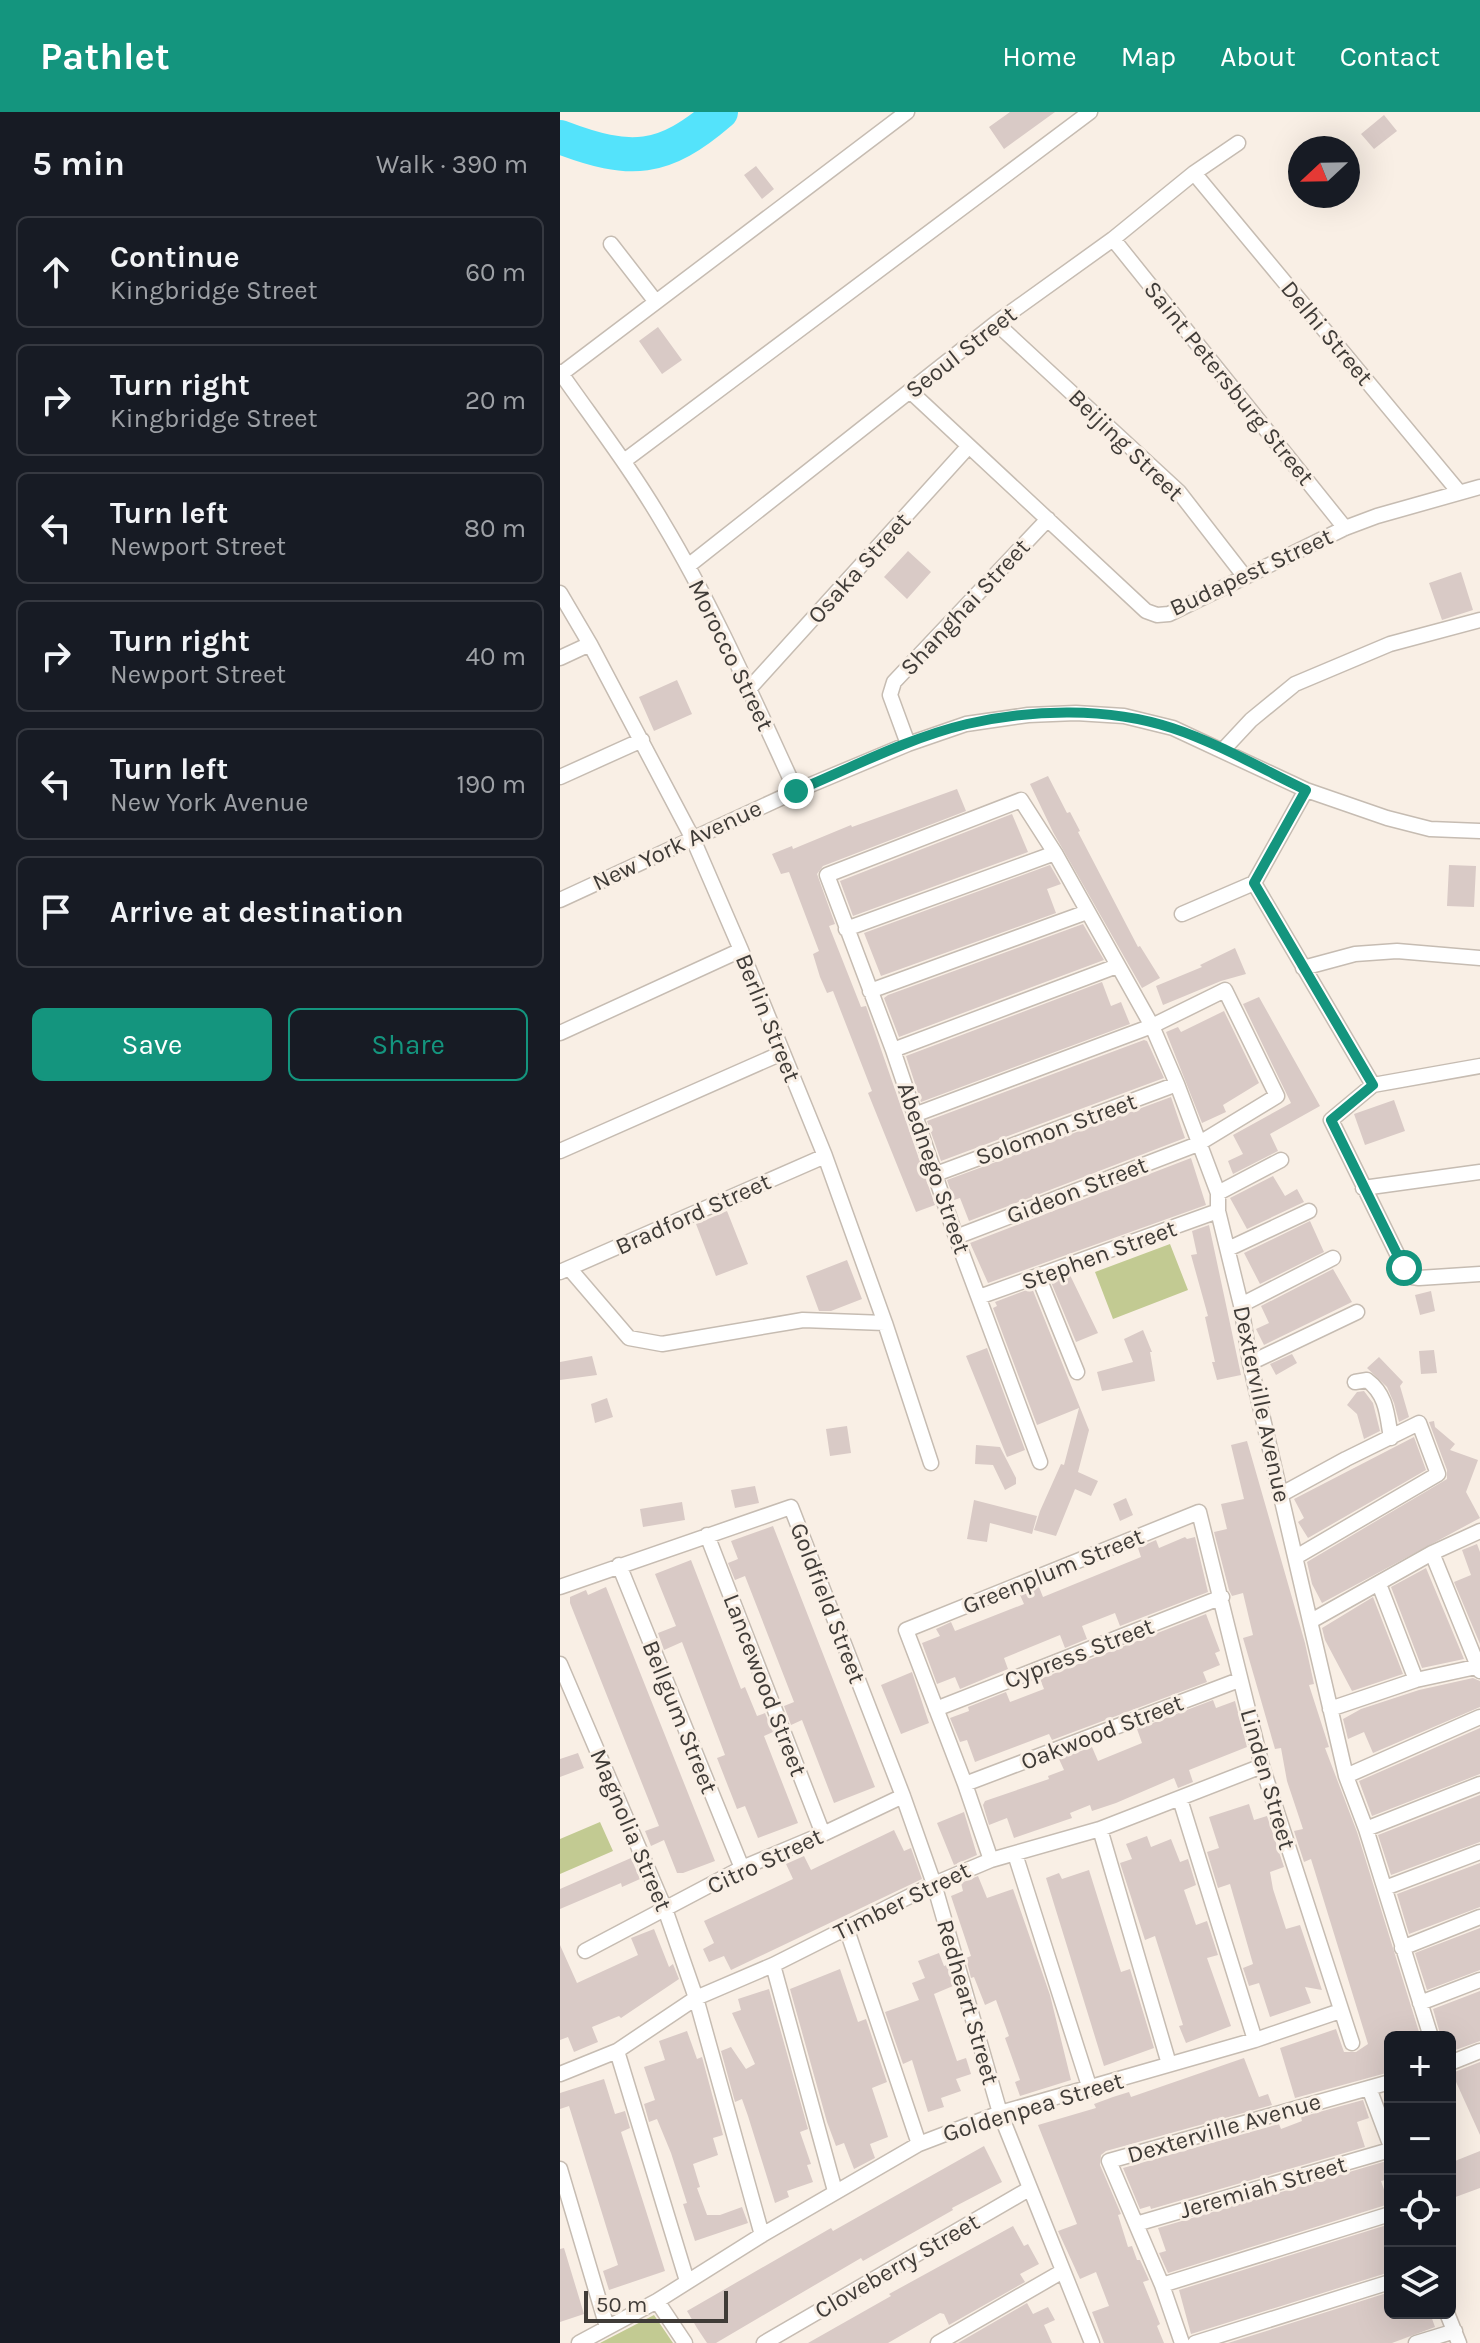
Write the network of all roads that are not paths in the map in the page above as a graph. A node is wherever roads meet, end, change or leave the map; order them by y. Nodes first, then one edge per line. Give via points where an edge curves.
1 (907, 112) edge
2 (1090, 112) edge
3 (1238, 143) dead end
4 (1194, 173) junction
5 (1113, 239) junction
6 (611, 244) dead end
7 (656, 302) junction
8 (996, 323) junction
9 (561, 373) edge
10 (911, 392) junction
11 (968, 447) junction
12 (624, 461) junction
13 (1480, 487) edge
14 (1459, 492) junction
15 (1048, 519) junction
16 (1345, 528) junction
17 (688, 566) junction
18 (1245, 577) junction
19 (560, 593) edge
20 (1480, 620) edge
21 (590, 644) junction
22 (560, 658) edge
23 (749, 689) junction
24 (642, 740) junction
25 (908, 744) junction
26 (1223, 750) junction
27 (560, 777) edge
28 (1306, 790) junction
29 (796, 791) junction
30 (1480, 831) edge
31 (693, 839) junction
32 (1055, 853) junction
33 (827, 875) joint
34 (1254, 883) junction
35 (560, 900) edge
36 (1087, 912) junction
37 (1182, 914) dead end
38 (846, 929) junction
39 (741, 950) junction
40 (1480, 958) edge
41 (1117, 966) junction
42 (1303, 968) junction
43 (870, 991) junction
44 (1152, 1026) junction
45 (560, 1033) edge
46 (893, 1050) junction
47 (782, 1053) junction
48 (1480, 1066) edge
49 (1177, 1084) junction
50 (1373, 1085) junction
51 (914, 1115) junction
52 (1198, 1144) junction
53 (560, 1151) edge
54 (825, 1156) junction
55 (1281, 1160) dead end
56 (1480, 1172) edge
57 (936, 1174) junction
58 (1363, 1188) junction
59 (1218, 1193) junction
60 (1218, 1211) junction
61 (1309, 1211) dead end
62 (956, 1237) junction
63 (1228, 1249) junction
64 (1333, 1258) dead end
65 (565, 1270) edge
66 (1480, 1274) edge
67 (1039, 1278) junction
68 (979, 1297) junction
69 (1241, 1305) junction
70 (1357, 1312) dead end
71 (885, 1323) junction
72 (1250, 1363) junction
73 (1077, 1372) dead end
74 (1355, 1382) dead end
75 (1391, 1438) junction
76 (1040, 1462) dead end
77 (931, 1463) dead end
78 (1280, 1495) junction
79 (1199, 1512) joint
80 (1480, 1531) edge
81 (707, 1535) junction
82 (1432, 1553) junction
83 (1296, 1557) junction
84 (619, 1565) junction
85 (1379, 1584) junction
86 (560, 1587) edge
87 (1222, 1597) junction
88 (1311, 1621) junction
89 (560, 1664) edge
90 (1479, 1667) edge
91 (1239, 1680) junction
92 (1416, 1680) junction
93 (936, 1709) junction
94 (1330, 1709) junction
95 (1480, 1717) edge
96 (1262, 1766) junction
97 (1346, 1776) junction
98 (965, 1784) junction
99 (1480, 1784) edge
100 (903, 1796) junction
101 (1180, 1799) junction
102 (1100, 1829) junction
103 (1366, 1829) junction
104 (823, 1834) junction
105 (1480, 1852) edge
106 (1015, 1854) junction
107 (991, 1860) junction
108 (742, 1868) junction
109 (934, 1884) junction
110 (1385, 1888) junction
111 (665, 1909) junction
112 (1480, 1917) edge
113 (846, 1927) junction
114 (1402, 1948) junction
115 (585, 1951) dead end
116 (773, 1965) junction
117 (1480, 1980) edge
118 (696, 1998) junction
119 (1420, 2003) junction
120 (1340, 2011) junction
121 (1429, 2031) edge
122 (1255, 2040) junction
123 (1352, 2043) dead end
124 (617, 2051) junction
125 (1480, 2051) edge
126 (1456, 2061) edge
127 (1169, 2064) junction
128 (560, 2074) edge
129 (1384, 2084) edge
130 (1369, 2088) junction
131 (1090, 2089) junction
132 (1000, 2113) junction
133 (1384, 2128) edge
134 (919, 2144) junction
135 (1384, 2152) edge
136 (560, 2169) edge
137 (1029, 2189) junction
138 (835, 2191) junction
139 (1384, 2216) edge
140 (1136, 2224) junction
141 (762, 2235) junction
142 (1063, 2271) junction
143 (687, 2281) junction
144 (1384, 2284) edge
145 (1162, 2285) junction
146 (657, 2301) junction
147 (607, 2327) junction
148 (1457, 2337) edge
149 (579, 2343) edge
150 (685, 2343) edge
151 (764, 2343) edge
152 (938, 2343) edge
153 (1092, 2343) edge
154 (1182, 2343) edge
155 (1195, 2343) edge
156 (1416, 2343) edge

1 - 7 street
2 - 12 street
3 - 4 street, Seoul Street
4 - 5 street, Seoul Street
4 - 14 street, Delhi Street
5 - 8 street, Seoul Street
5 - 16 street, Saint Petersburg Street
6 - 7 street
7 - 9 street
8 - 10 street, Seoul Street
8 - 18 street, Beijing Street via 1179,492
9 - 12 street, Morocco Street
10 - 11 street, Budapest Street
10 - 17 street, Seoul Street
11 - 15 street, Budapest Street
11 - 23 street, Osaka Street
12 - 17 street, Morocco Street
13 - 14 street, Budapest Street
14 - 16 street, Budapest Street
15 - 18 street, Budapest Street via 1146,611 1157,615
15 - 25 street, Shanghai Street via 894,682 890,695
16 - 18 street, Budapest Street
17 - 23 street, Morocco Street
19 - 21 street, Berlin Street
20 - 26 street via 1390,644 1295,684
21 - 22 street
21 - 24 street, Berlin Street
23 - 29 street, Morocco Street
24 - 27 street
24 - 31 street, Berlin Street
25 - 26 street, New York Avenue via 966,724 1076,713 1124,716 1173,728
25 - 29 street, New York Avenue
26 - 28 street, New York Avenue
28 - 30 street, New York Avenue via 1430,829
28 - 34 street
29 - 31 street, New York Avenue
31 - 35 street, New York Avenue
31 - 39 street, Berlin Street
32 - 33 street, Dexterville Avenue via 1021,800
32 - 36 street, Dexterville Avenue
32 - 38 street
33 - 38 street, Abednego Street
34 - 37 street
34 - 42 street
36 - 41 street, Dexterville Avenue
36 - 43 street
38 - 43 street, Abednego Street
39 - 45 street
39 - 47 street, Berlin Street
40 - 42 street via 1397,951 1355,954
41 - 44 street, Dexterville Avenue
41 - 46 street
42 - 50 street
43 - 46 street, Abednego Street
44 - 49 street, Dexterville Avenue
44 - 51 street
44 - 52 street, Gideon Street via 1225,990 1277,1096
46 - 51 street, Abednego Street
47 - 53 street
47 - 54 street, Berlin Street
48 - 50 street
49 - 52 street, Dexterville Avenue
49 - 57 street, Solomon Street
50 - 58 street via 1331,1120
51 - 57 street, Abednego Street
52 - 59 street, Dexterville Avenue
52 - 62 street, Gideon Street
54 - 65 street, Bradford Street
54 - 71 street, Berlin Street
55 - 59 street
56 - 58 street
57 - 62 street, Abednego Street
58 - 66 street via 1412,1277
59 - 60 street, Dexterville Avenue
60 - 63 street, Dexterville Avenue
60 - 67 street, Stephen Street
61 - 63 street
62 - 68 street, Abednego Street
63 - 69 street, Dexterville Avenue
64 - 69 street
65 - 71 street via 629,1338 662,1344 803,1320
67 - 68 street, Stephen Street
67 - 73 street
68 - 76 street, Abednego Street
69 - 72 street, Dexterville Avenue
70 - 72 street
71 - 77 street, Berlin Street
72 - 78 street, Dexterville Avenue
74 - 75 street via 1367,1380 1384,1398
75 - 78 street
75 - 83 street via 1419,1423 1438,1474
78 - 83 street, Dexterville Avenue
79 - 87 street, Linden Street
79 - 93 street, Greenplum Street via 906,1630
80 - 82 street
81 - 84 street, Goldfield Street
81 - 100 street, Goldfield Street via 791,1507
81 - 104 street, Lancewood Street
82 - 85 street
82 - 90 street
83 - 88 street, Dexterville Avenue
84 - 86 street, Goldfield Street
84 - 108 street, Bellgum Street
85 - 88 street
85 - 92 street
87 - 91 street, Linden Street
87 - 93 street, Cypress Street
88 - 94 street, Dexterville Avenue
89 - 111 street, Magnolia Street
90 - 92 street
91 - 96 street, Linden Street
91 - 98 street, Oakwood Street
92 - 94 street
93 - 98 street
94 - 97 street, Dexterville Avenue
95 - 97 street
96 - 101 street, Timber Street
96 - 120 street, Linden Street
97 - 103 street, Dexterville Avenue
98 - 107 street
99 - 103 street
100 - 104 street, Citro Street
100 - 109 street, Goldfield Street
101 - 102 street, Timber Street
101 - 122 street
102 - 106 street, Timber Street
102 - 127 street
103 - 110 street, Dexterville Avenue
104 - 108 street, Citro Street
105 - 110 street
106 - 107 street, Timber Street
106 - 131 street
107 - 109 street, Timber Street
108 - 111 street, Citro Street
109 - 113 street, Timber Street
109 - 132 street, Redheart Street
110 - 114 street, Dexterville Avenue
111 - 115 street, Citro Street
111 - 118 street, Magnolia Street
112 - 114 street
113 - 116 street, Timber Street
113 - 134 street
114 - 119 street, Dexterville Avenue
116 - 118 street, Timber Street
116 - 138 street
117 - 119 street
118 - 124 street, Timber Street
118 - 141 street, Magnolia Street
119 - 121 street, Dexterville Avenue
120 - 122 street, Goldenpea Street
120 - 123 street, Linden Street
122 - 127 street, Goldenpea Street
124 - 128 street, Timber Street
124 - 143 street
125 - 126 street
127 - 131 street, Goldenpea Street
129 - 130 street, Dexterville Avenue
130 - 133 street
130 - 140 street, Dexterville Avenue via 1109,2161
131 - 132 street, Goldenpea Street
132 - 134 street, Goldenpea Street
132 - 137 street, Redheart Street
134 - 138 street, Goldenpea Street
135 - 140 street, Jeremiah Street
136 - 147 street
137 - 142 street, Redheart Street
137 - 151 street, Cloveberry Street
138 - 141 street, Goldenpea Street
139 - 145 street
140 - 145 street, Dexterville Avenue
141 - 143 street, Goldenpea Street
142 - 152 street
142 - 153 street, Redheart Street
143 - 146 street, Goldenpea Street
144 - 155 street
145 - 154 street, Dexterville Avenue
146 - 147 street, Goldenpea Street
146 - 150 street
147 - 149 street, Goldenpea Street
148 - 156 street

